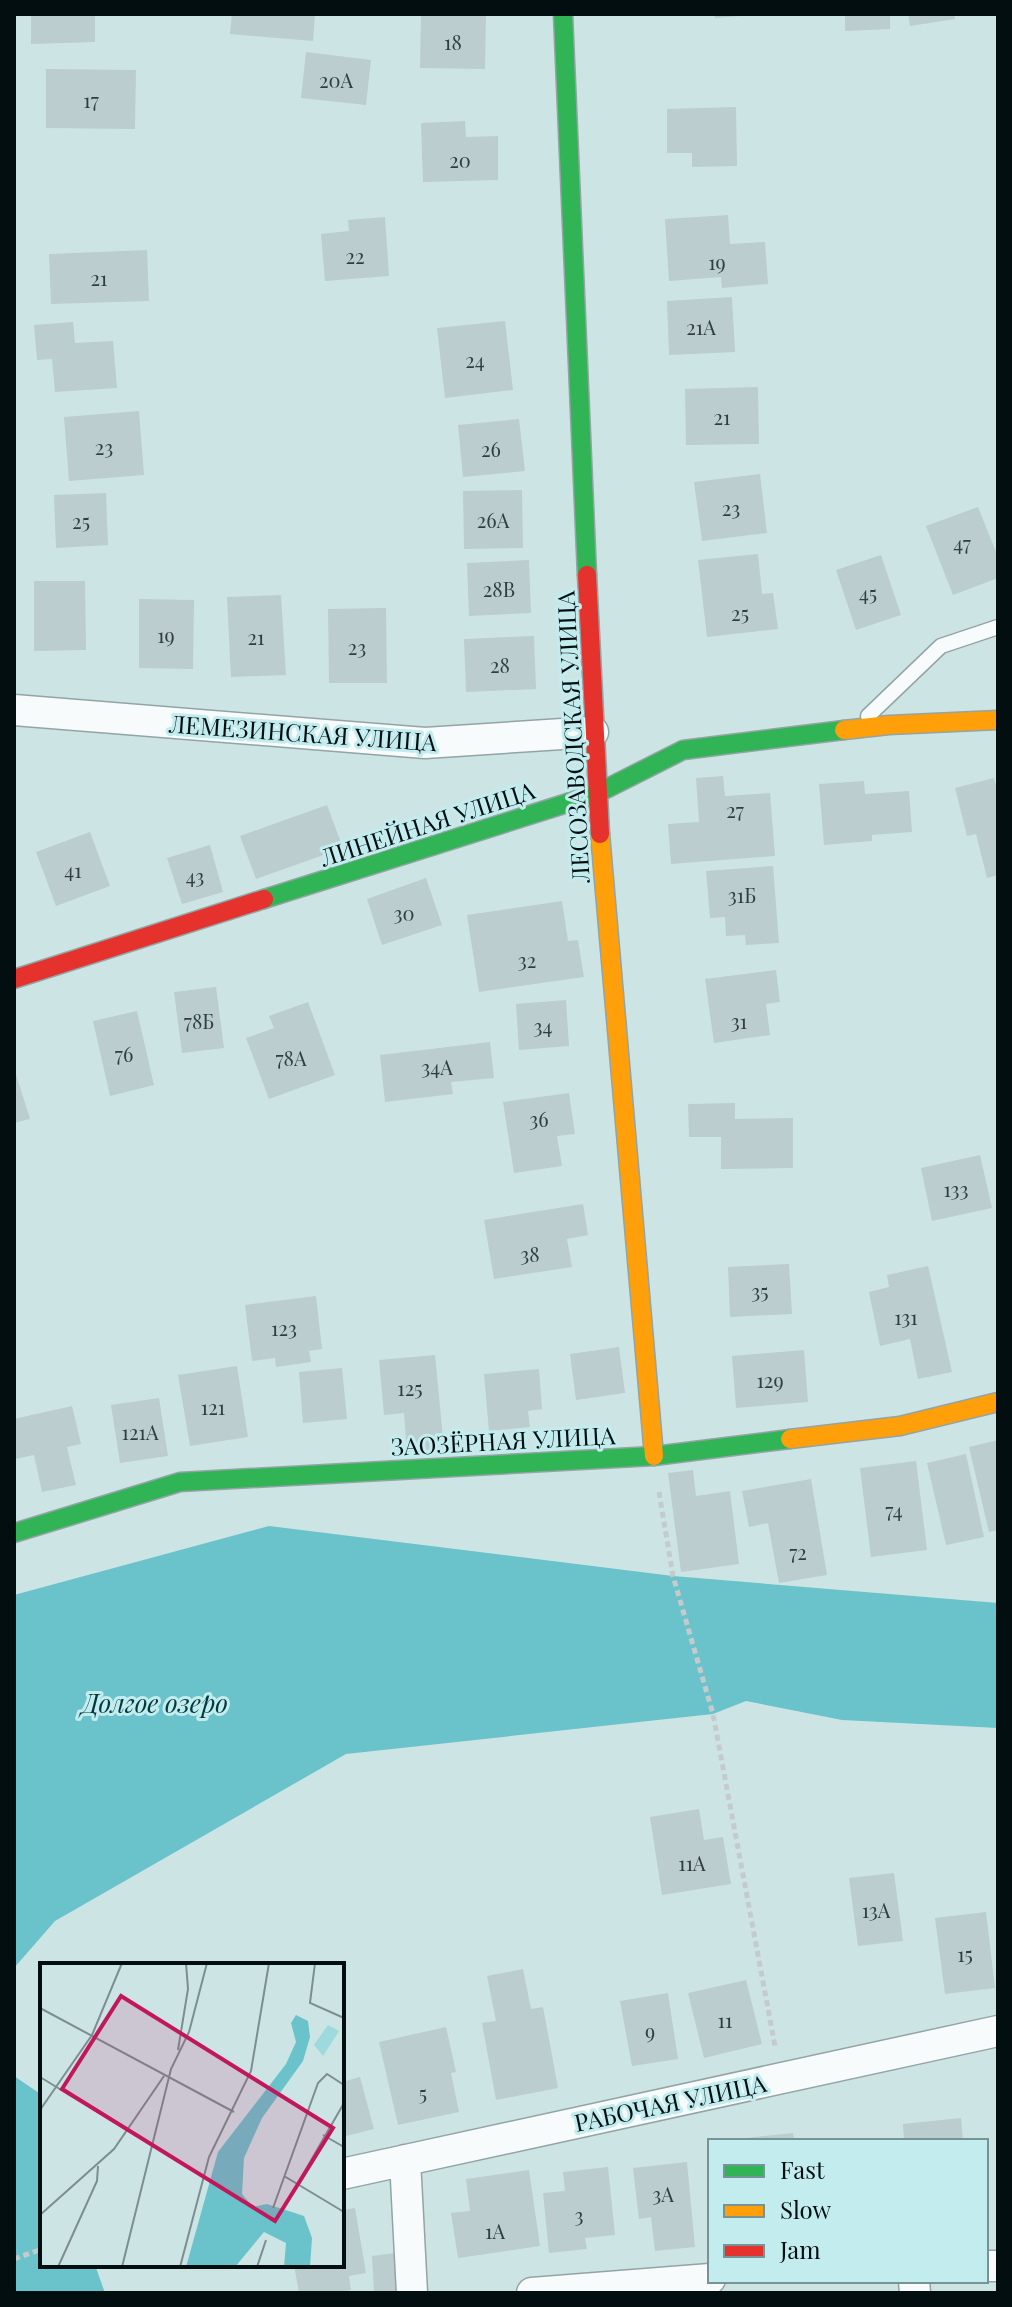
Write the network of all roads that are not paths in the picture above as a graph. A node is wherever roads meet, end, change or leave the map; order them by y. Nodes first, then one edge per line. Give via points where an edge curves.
1 (563, 14) edge
2 (998, 627) edge
3 (14, 710) edge
4 (998, 720) edge
5 (853, 730) junction
6 (593, 732) junction
7 (596, 794) junction
8 (14, 979) edge
9 (998, 1402) edge
10 (654, 1456) junction
11 (14, 1533) edge
12 (998, 2031) edge
13 (405, 2160) junction
14 (344, 2174) edge
15 (708, 2279) edge
16 (412, 2293) edge
17 (532, 2293) edge

1 - 6 street, ЛЕСОЗАВОДСКАЯ УЛИЦА
2 - 5 lane via 941,646
3 - 6 street, ЛЕМЕЗИНСКАЯ УЛИЦА via 425,743
4 - 5 street, ЛИНЕЙНАЯ УЛИЦА
5 - 7 street, ЛИНЕЙНАЯ УЛИЦА via 683,750
6 - 7 street, ЛЕСОЗАВОДСКАЯ УЛИЦА
7 - 8 street, ЛИНЕЙНАЯ УЛИЦА
7 - 10 street, ЛЕСОЗАВОДСКАЯ УЛИЦА
9 - 10 street, ЗАОЗЁРНАЯ УЛИЦА via 900,1426
10 - 11 street, ЗАОЗЁРНАЯ УЛИЦА via 180,1482
12 - 13 street, РАБОЧАЯ УЛИЦА
13 - 14 street, РАБОЧАЯ УЛИЦА
13 - 16 street
15 - 17 street

